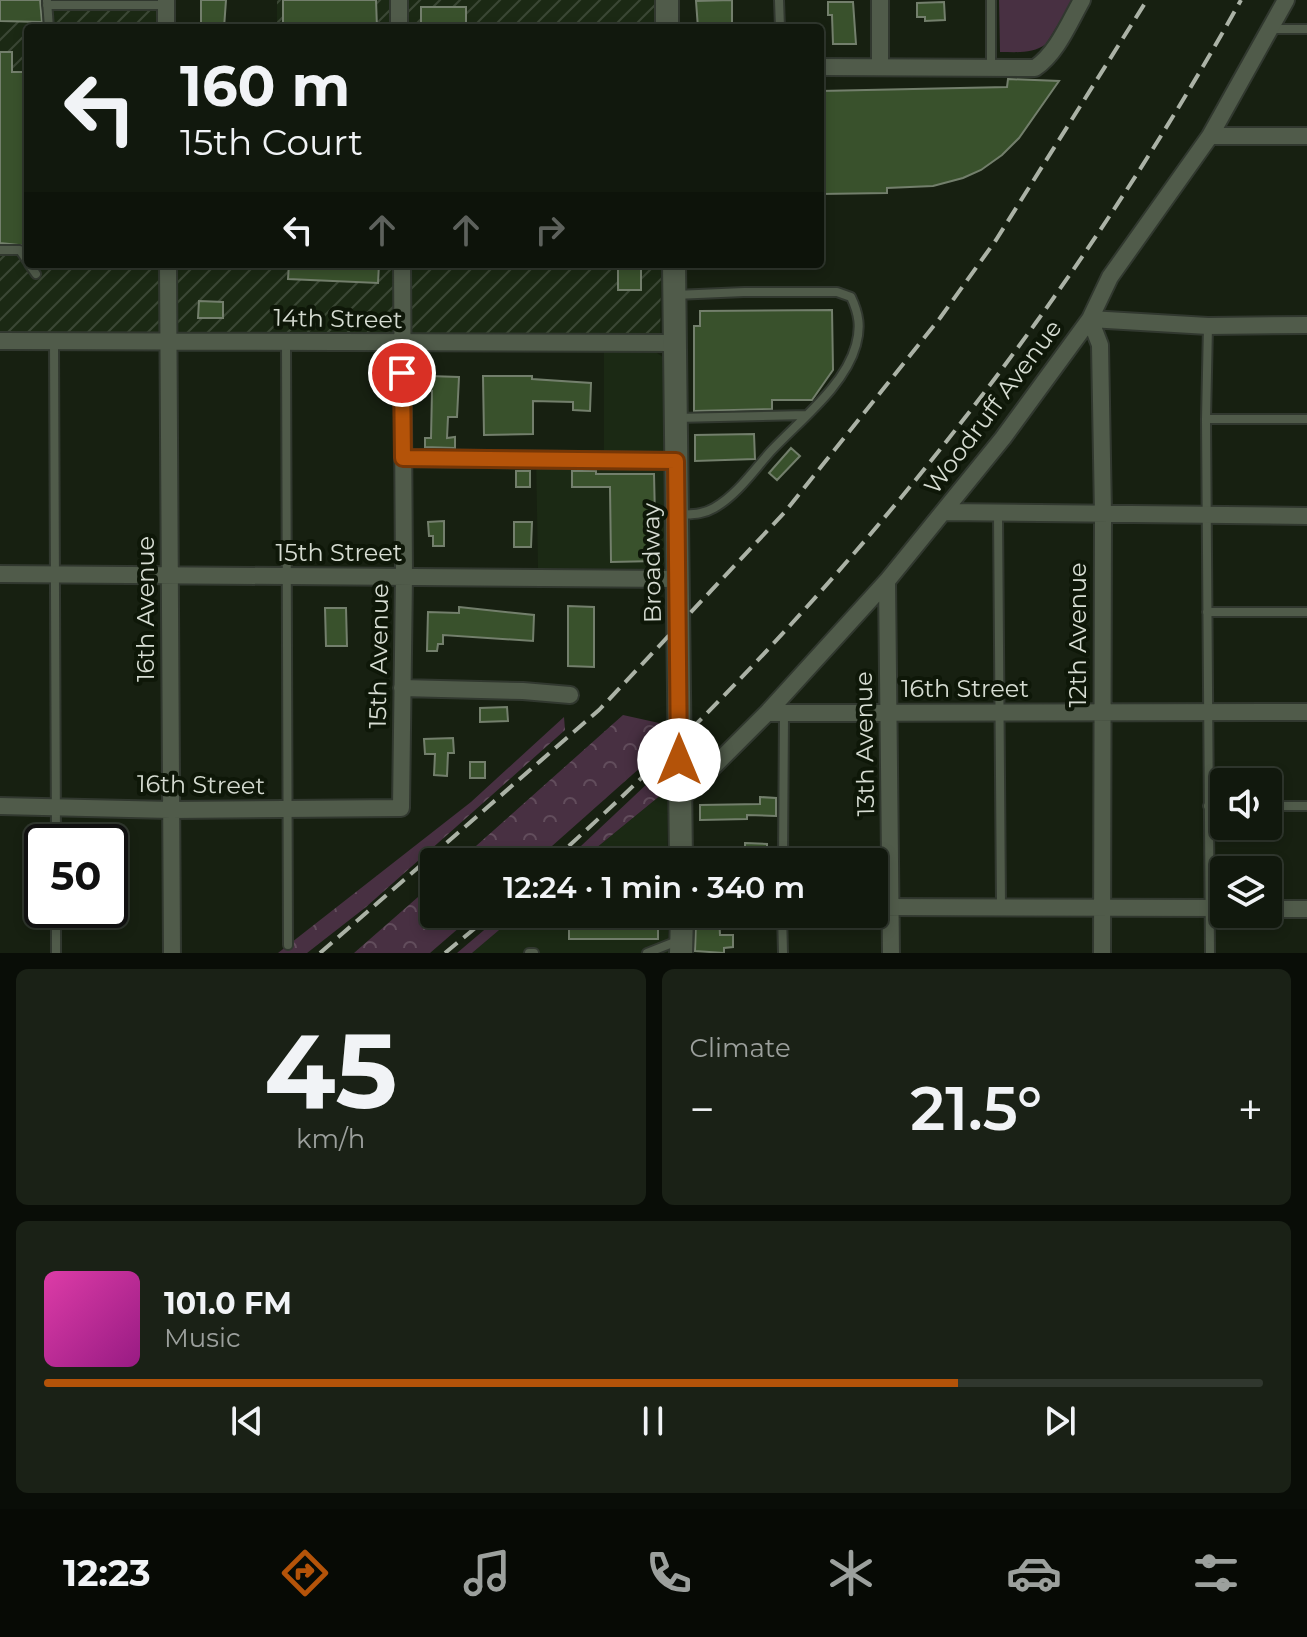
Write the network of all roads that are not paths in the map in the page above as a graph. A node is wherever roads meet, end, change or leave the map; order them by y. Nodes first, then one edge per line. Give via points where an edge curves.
1 (399, 0) edge
2 (667, 0) edge
3 (779, 0) edge
4 (880, 0) edge
5 (991, 0) edge
6 (1082, 0) edge
7 (1286, 0) edge
8 (166, 2) edge
9 (47, 3) edge
10 (49, 24) edge
11 (166, 24) edge
12 (399, 24) edge
13 (667, 24) edge
14 (780, 24) edge
15 (1270, 29) junction
16 (1307, 29) edge
17 (824, 67) edge
18 (880, 67) junction
19 (991, 68) junction
20 (1210, 136) junction
21 (1307, 136) edge
22 (0, 250) edge
23 (24, 256) edge
24 (32, 268) edge
25 (168, 268) edge
26 (402, 268) edge
27 (674, 268) edge
28 (36, 274) dead end
29 (674, 295) junction
30 (1090, 319) junction
31 (1307, 325) edge
32 (1208, 326) junction
33 (0, 341) edge
34 (54, 341) junction
35 (286, 341) junction
36 (169, 342) junction
37 (675, 343) junction
38 (402, 344) junction
39 (808, 415) junction
40 (676, 418) junction
41 (1206, 419) junction
42 (1307, 419) edge
43 (403, 458) junction
44 (676, 461) junction
45 (943, 512) junction
46 (998, 514) junction
47 (1103, 514) junction
48 (677, 515) junction
49 (1205, 516) junction
50 (1307, 516) edge
51 (0, 574) edge
52 (55, 574) junction
53 (171, 574) junction
54 (404, 576) junction
55 (286, 578) junction
56 (678, 579) junction
57 (887, 581) junction
58 (1207, 612) junction
59 (1307, 612) edge
60 (402, 688) junction
61 (570, 695) dead end
62 (1102, 712) junction
63 (1207, 712) junction
64 (1307, 712) edge
65 (775, 713) junction
66 (887, 713) junction
67 (999, 713) junction
68 (679, 801) junction
69 (0, 806) edge
70 (56, 806) junction
71 (1208, 806) joint
72 (1282, 806) edge
73 (1307, 806) edge
74 (401, 808) joint
75 (171, 810) junction
76 (287, 810) junction
77 (56, 824) edge
78 (681, 848) edge
79 (782, 848) edge
80 (1212, 856) edge
81 (888, 908) edge
82 (892, 908) junction
83 (1001, 908) junction
84 (1102, 908) junction
85 (1210, 908) edge
86 (1282, 909) edge
87 (1307, 909) edge
88 (56, 928) edge
89 (782, 928) edge
90 (1214, 928) edge
91 (288, 945) dead end
92 (681, 946) edge
93 (56, 953) edge
94 (172, 953) edge
95 (647, 953) edge
96 (783, 953) edge
97 (891, 953) edge
98 (1102, 953) edge
99 (1210, 953) edge

1 - 12 street
2 - 13 main road
3 - 14 lane
4 - 18 street
5 - 19 lane
6 - 19 street via 1042,63 1035,68
7 - 15 street, Woodruff Avenue
8 - 9 lane
8 - 11 street
9 - 10 lane
15 - 16 lane
15 - 20 street, Woodruff Avenue
17 - 18 street
18 - 19 street
20 - 21 street
20 - 30 street, Woodruff Avenue via 1110,277
22 - 23 lane via 20,250
24 - 28 lane
25 - 36 street, 16th Avenue
26 - 38 street, 15th Avenue
27 - 29 main road, Broadway
29 - 37 main road, Broadway
29 - 39 lane via 837,292 851,297 860,327 855,349 831,390
30 - 32 street
30 - 45 street, Woodruff Avenue
30 - 47 street, 12th Avenue via 1100,345
31 - 32 street
32 - 41 lane
33 - 34 street, 14th Street
34 - 36 street, 14th Street
34 - 52 lane
35 - 36 street, 14th Street
35 - 38 street, 14th Street
35 - 55 lane
36 - 53 street, 16th Avenue
37 - 38 street, 14th Street
37 - 40 main road, Broadway
38 - 43 street, 15th Avenue
39 - 40 lane
39 - 48 lane via 717,506 702,514
40 - 44 main road, Broadway
41 - 42 lane
41 - 49 lane
43 - 44 street
43 - 54 street, 15th Avenue
44 - 48 main road, Broadway
45 - 46 street
45 - 57 street, Woodruff Avenue
46 - 47 street
46 - 67 lane
47 - 49 street
47 - 62 street, 12th Avenue
48 - 56 main road, Broadway
49 - 50 street
49 - 58 lane
51 - 52 street, 15th Street
52 - 53 street, 15th Street
52 - 70 lane
53 - 55 street, 15th Street
53 - 75 street, 16th Avenue
54 - 55 street, 15th Street
54 - 56 street, 15th Street
54 - 60 street, 15th Avenue
55 - 76 lane
56 - 68 main road, Broadway
57 - 65 street, Woodruff Avenue
57 - 66 street, 13th Avenue
58 - 59 lane
58 - 63 lane
60 - 61 street
60 - 74 street, 15th Avenue
62 - 63 street, 16th Street
62 - 67 street, 16th Street
62 - 84 street, 12th Avenue
63 - 64 street, 16th Street
63 - 71 lane
65 - 66 street, 16th Street
65 - 68 street, Woodruff Avenue
65 - 79 lane
66 - 67 street, 16th Street
66 - 82 street, 13th Avenue
67 - 83 lane
68 - 78 main road, Broadway
69 - 70 street, 16th Street
70 - 75 street, 16th Street
70 - 77 lane
71 - 80 lane
72 - 73 lane
74 - 76 street, 16th Street
75 - 76 street, 16th Street
75 - 94 street, 16th Avenue
76 - 91 lane
81 - 82 street
82 - 83 street
82 - 97 street, 13th Avenue
83 - 84 street
84 - 85 street
84 - 98 street, 12th Avenue
86 - 87 street
88 - 93 lane
89 - 96 lane
90 - 99 lane
92 - 95 lane

